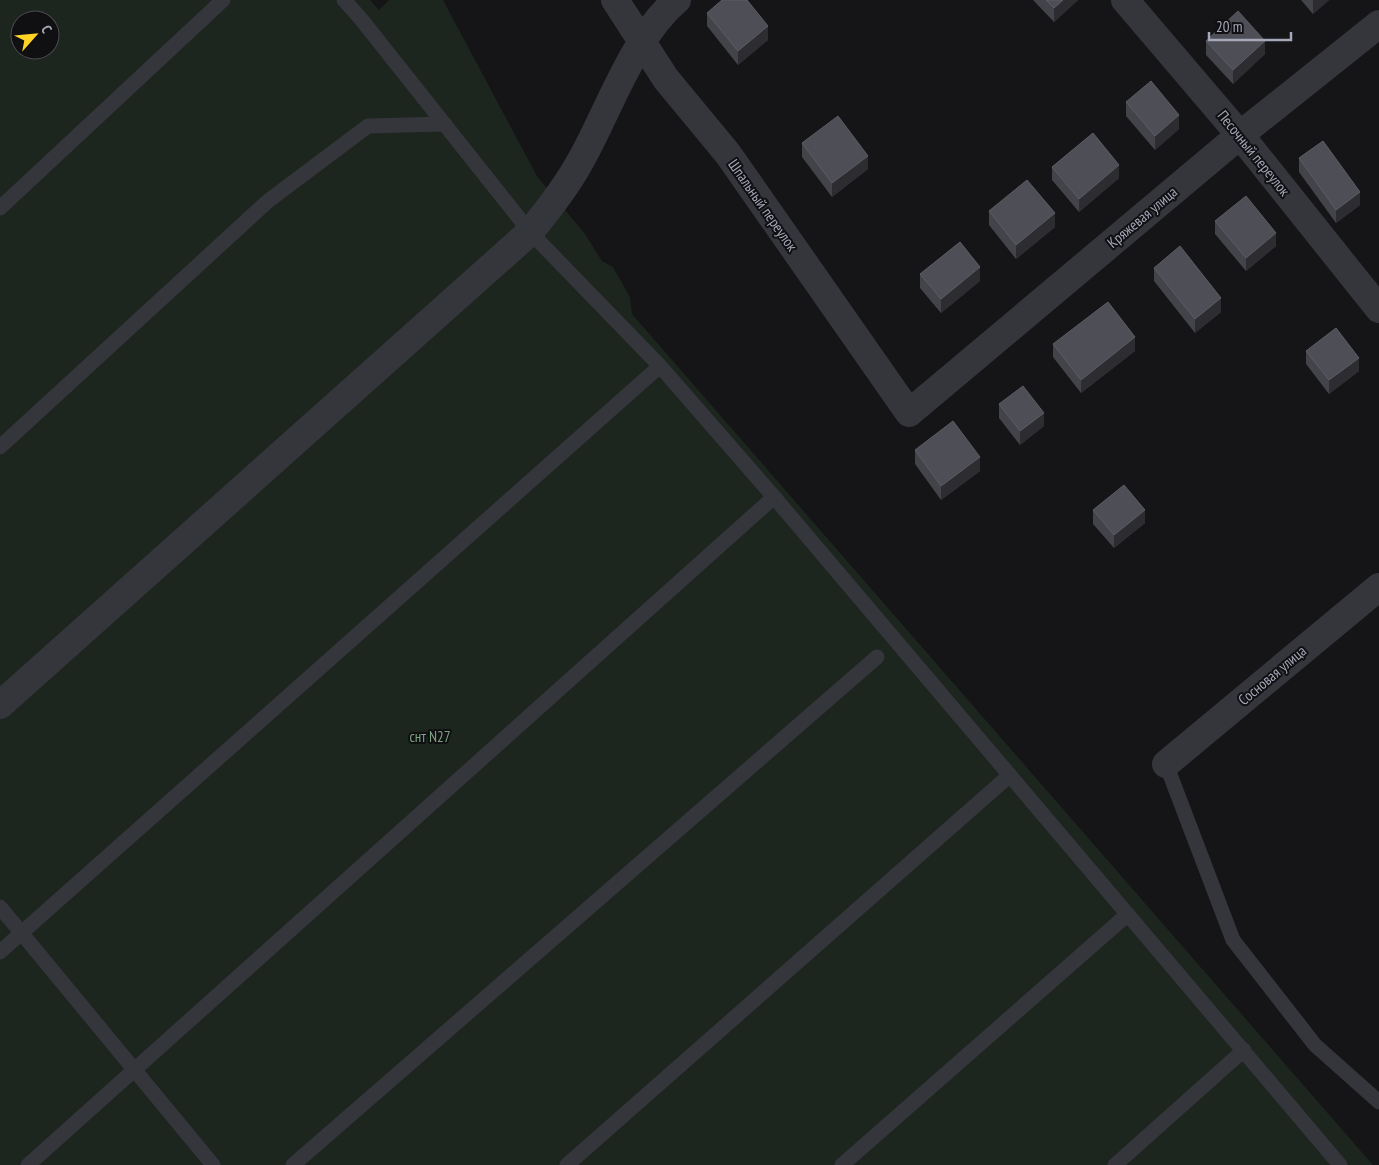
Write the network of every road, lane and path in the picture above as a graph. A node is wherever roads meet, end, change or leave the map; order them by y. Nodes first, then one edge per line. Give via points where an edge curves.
1 (223, 0) edge
2 (344, 0) edge
3 (614, 0) edge
4 (677, 0) edge
5 (1125, 0) edge
6 (1379, 24) edge
7 (641, 41) junction
8 (445, 124) junction
9 (1240, 135) junction
10 (0, 208) edge
11 (530, 232) junction
12 (1379, 309) edge
13 (660, 366) junction
14 (909, 413) joint
15 (0, 447) edge
16 (774, 497) junction
17 (1379, 587) edge
18 (877, 657) dead end
19 (0, 705) edge
20 (1166, 764) joint
21 (1010, 775) junction
22 (0, 907) edge
23 (1128, 914) junction
24 (21, 933) junction
25 (0, 952) edge
26 (1244, 1050) junction
27 (134, 1069) junction
28 (1379, 1102) edge
29 (28, 1165) edge
30 (213, 1165) edge
31 (293, 1165) edge
32 (567, 1165) edge
33 (842, 1165) edge
34 (1115, 1165) edge
35 (1340, 1165) edge

1 - 10 lane
2 - 8 lane
3 - 7 street, Шпальный переулок
4 - 7 street
5 - 9 street, Песочный переулок
6 - 9 street, Кряжевая улица
7 - 11 street via 581,161
7 - 14 street, Шпальный переулок via 666,79 728,154
8 - 11 lane
8 - 15 lane via 368,126 268,201
9 - 12 street, Песочный переулок
9 - 14 street, Кряжевая улица
11 - 13 lane
11 - 19 street
13 - 16 lane
13 - 24 lane
16 - 21 lane
16 - 27 lane
17 - 20 street, Сосновая улица
18 - 31 lane
20 - 28 lane via 1233,940 1315,1045
21 - 23 lane
21 - 32 lane
22 - 24 lane
23 - 26 lane
23 - 33 lane
24 - 25 lane
24 - 27 lane
26 - 34 lane
26 - 35 lane
27 - 29 lane
27 - 30 lane

